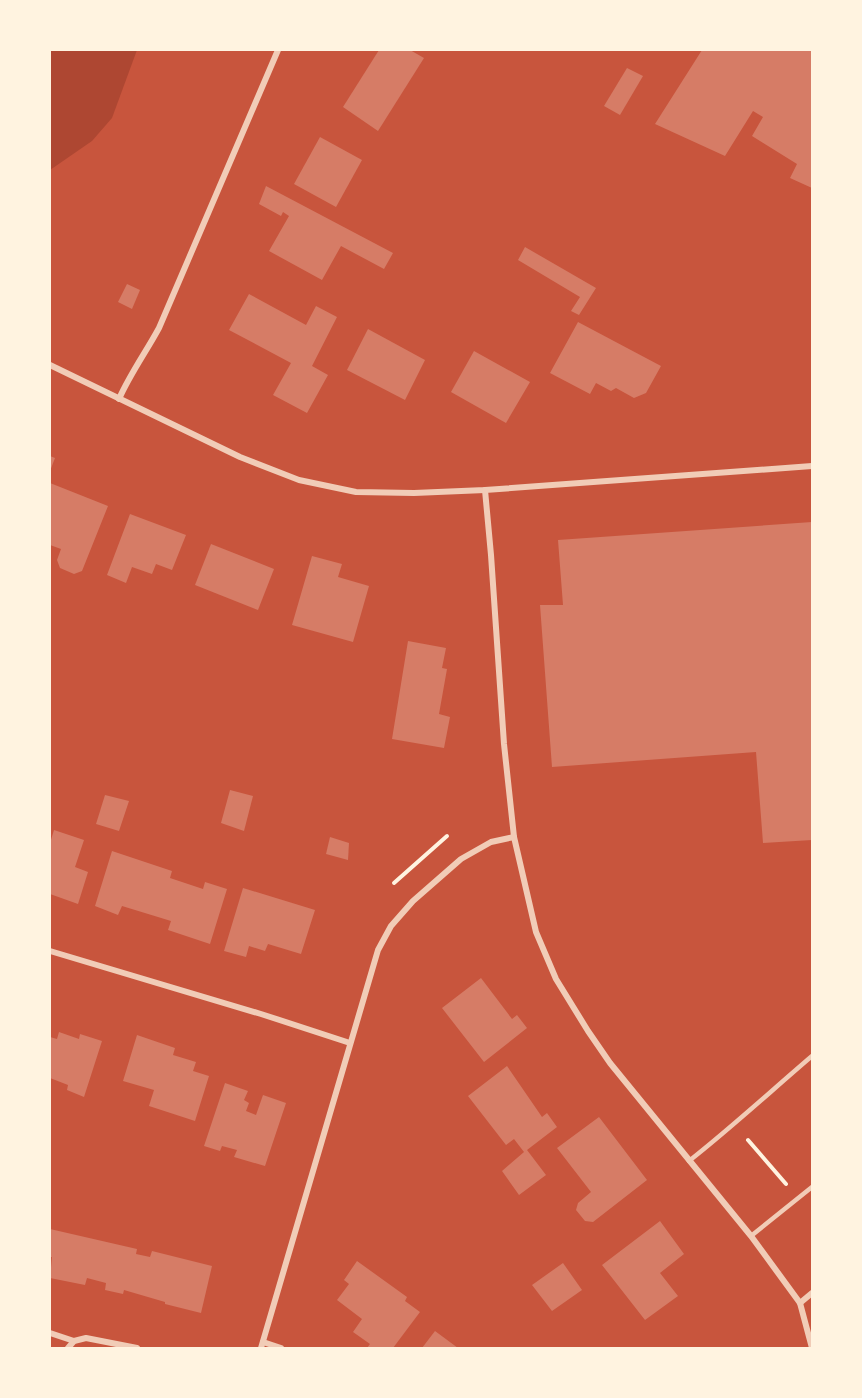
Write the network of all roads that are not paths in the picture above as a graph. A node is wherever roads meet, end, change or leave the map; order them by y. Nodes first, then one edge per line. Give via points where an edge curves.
1 (278, 50) edge
2 (50, 364) edge
3 (119, 399) junction
4 (813, 466) edge
5 (485, 490) junction
6 (514, 837) junction
7 (50, 951) edge
8 (350, 1043) junction
9 (813, 1056) edge
10 (689, 1161) junction
11 (813, 1187) edge
12 (751, 1236) junction
13 (813, 1293) edge
14 (800, 1303) junction
15 (50, 1333) edge
16 (74, 1341) junction
17 (262, 1346) edge
18 (68, 1348) edge
19 (137, 1348) edge
20 (281, 1348) edge
21 (812, 1348) edge

1 - 3 street via 159,328
2 - 3 street
3 - 5 street via 240,457 299,480 356,492
4 - 5 street
5 - 6 street
6 - 8 street via 491,842 461,859 391,926 378,950
6 - 10 street via 536,932 556,979 610,1063
7 - 8 street
8 - 17 street
9 - 10 lane
10 - 12 street
11 - 12 lane
12 - 14 street
13 - 14 street
14 - 21 street
15 - 16 street
16 - 18 street
16 - 19 street via 86,1338
17 - 20 street

